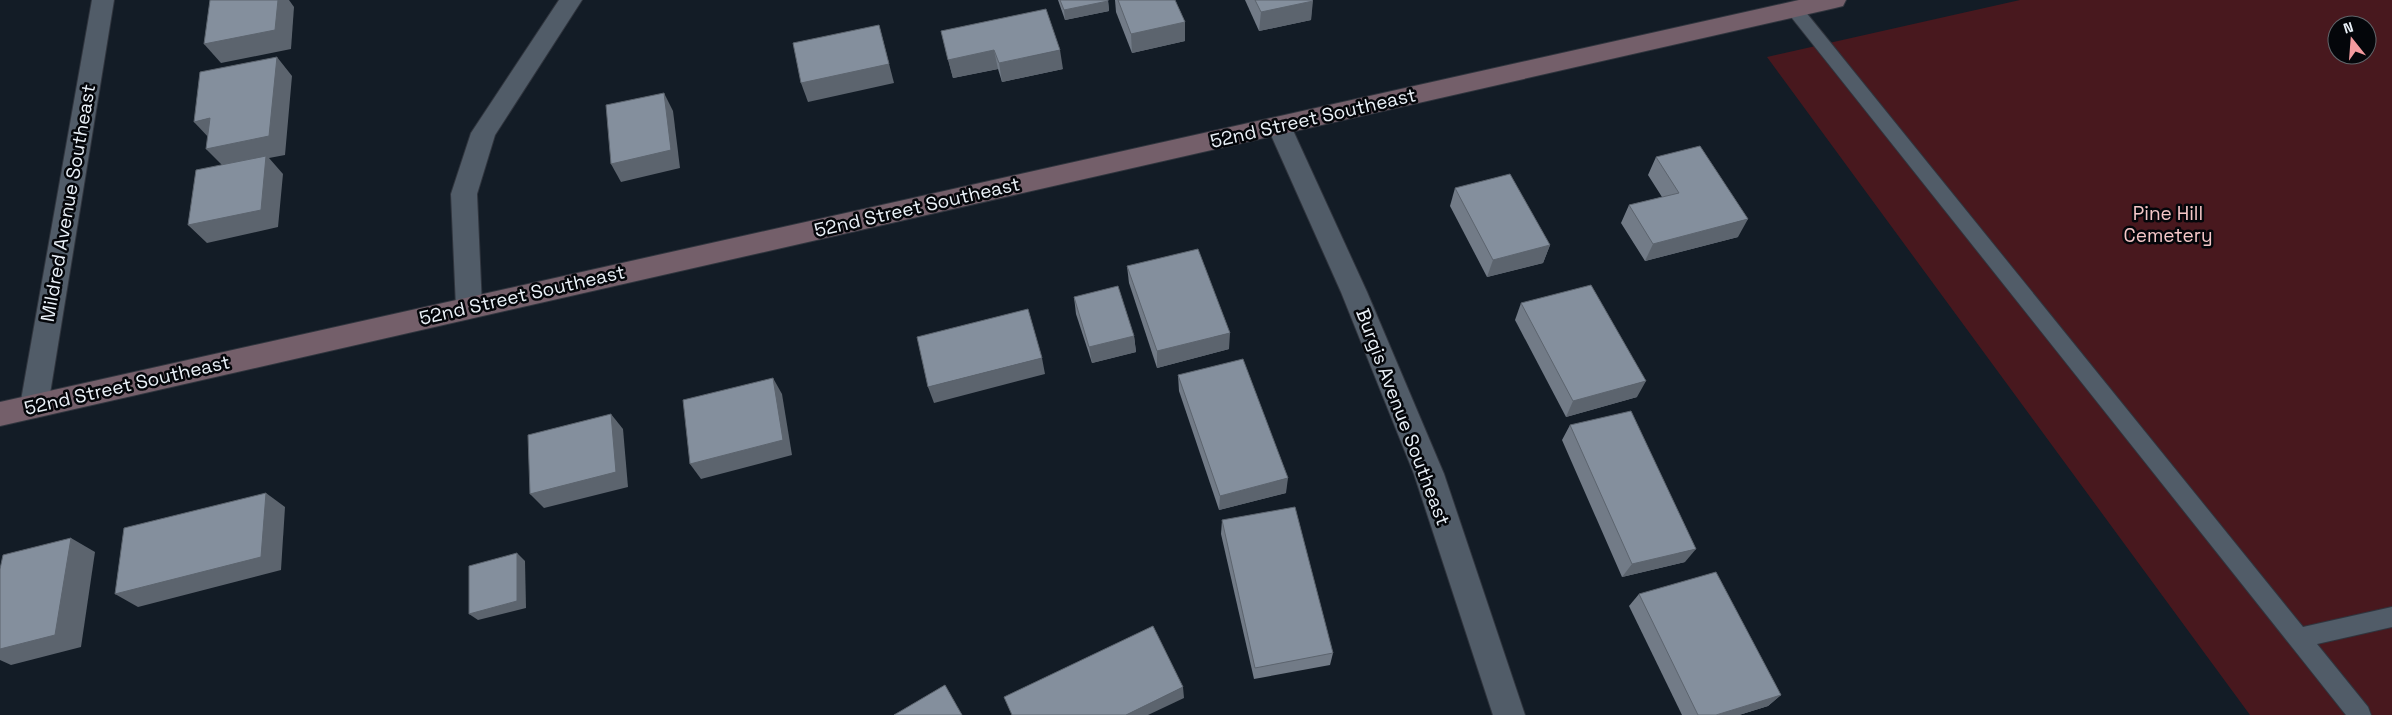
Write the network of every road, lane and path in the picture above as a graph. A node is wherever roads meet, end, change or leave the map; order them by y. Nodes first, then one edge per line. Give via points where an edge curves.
1 (103, 0) edge
2 (571, 0) edge
3 (1835, 0) edge
4 (1794, 9) junction
5 (1279, 126) junction
6 (469, 307) junction
7 (34, 406) junction
8 (0, 414) edge
9 (2392, 617) edge
10 (2300, 638) junction
11 (1509, 715) edge
12 (2360, 715) edge

1 - 7 street, Mildred Avenue Southeast
2 - 6 street via 483,133 464,194
3 - 4 main road, 52nd Street Southeast
4 - 5 main road, 52nd Street Southeast
4 - 10 lane
5 - 6 main road, 52nd Street Southeast
5 - 11 street, Burgis Avenue Southeast via 1354,292 1429,474
6 - 7 main road, 52nd Street Southeast
7 - 8 main road, 52nd Street Southeast
9 - 10 lane
10 - 12 lane

